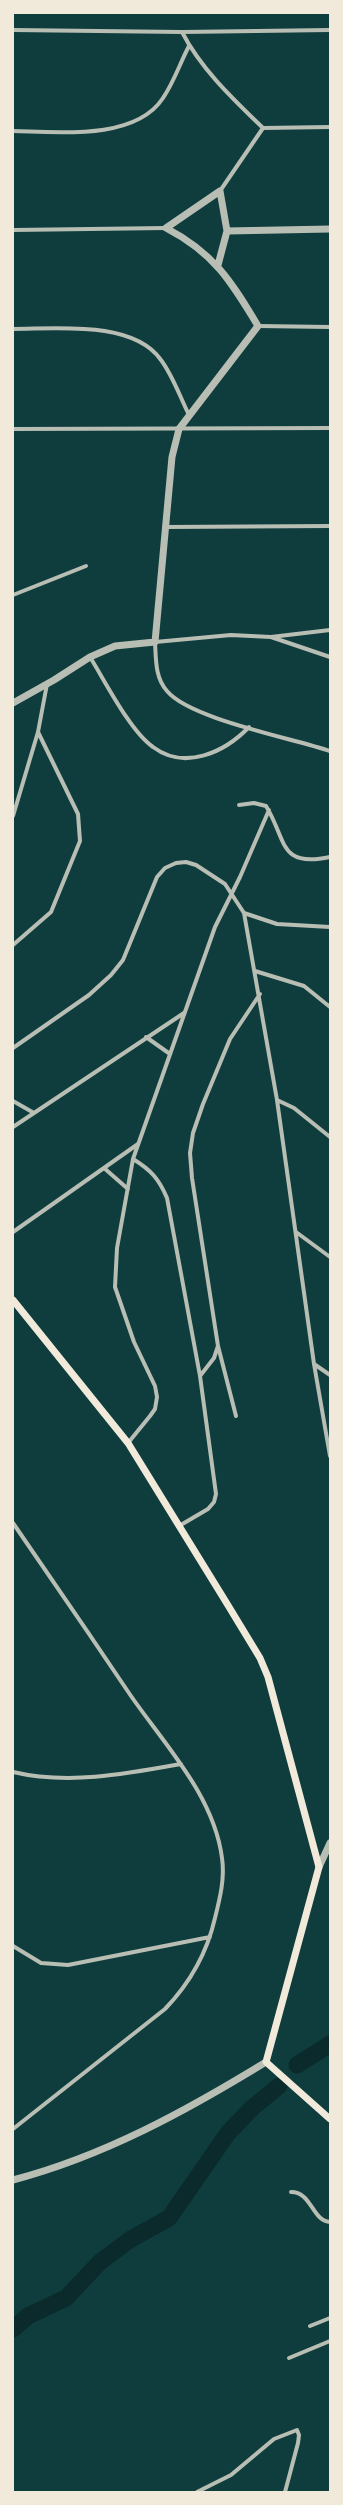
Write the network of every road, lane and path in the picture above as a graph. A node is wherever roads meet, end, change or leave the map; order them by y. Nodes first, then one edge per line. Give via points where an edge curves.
1 (13, 30) edge
2 (330, 30) edge
3 (182, 32) junction
4 (189, 46) junction
5 (330, 127) edge
6 (263, 128) junction
7 (13, 130) edge
8 (220, 191) junction
9 (166, 228) junction
10 (330, 229) edge
11 (13, 230) edge
12 (227, 231) junction
13 (218, 265) junction
14 (258, 326) junction
15 (330, 327) edge
16 (13, 329) edge
17 (189, 415) junction
18 (330, 428) edge
19 (13, 429) edge
20 (179, 429) junction
21 (330, 526) edge
22 (165, 527) junction
23 (86, 566) dead end
24 (13, 595) edge
25 (330, 630) edge
26 (271, 637) junction
27 (155, 642) junction
28 (90, 657) junction
29 (330, 657) edge
30 (47, 684) junction
31 (13, 703) edge
32 (249, 727) junction
33 (38, 732) junction
34 (330, 751) edge
35 (239, 805) dead end
36 (269, 810) junction
37 (13, 816) edge
38 (330, 857) edge
39 (232, 892) junction
40 (244, 914) junction
41 (330, 927) edge
42 (13, 945) edge
43 (255, 971) junction
44 (260, 994) junction
45 (330, 1007) edge
46 (185, 1012) junction
47 (146, 1037) junction
48 (13, 1048) edge
49 (170, 1054) junction
50 (13, 1100) edge
51 (277, 1100) junction
52 (34, 1113) junction
53 (13, 1127) edge
54 (330, 1137) edge
55 (138, 1144) junction
56 (133, 1159) junction
57 (104, 1168) junction
58 (128, 1189) junction
59 (13, 1232) edge
60 (296, 1232) junction
61 (330, 1257) edge
62 (13, 1300) edge
63 (218, 1346) junction
64 (314, 1364) junction
65 (330, 1375) edge
66 (200, 1376) junction
67 (236, 1416) dead end
68 (128, 1443) junction
69 (330, 1456) edge
70 (13, 1523) edge
71 (178, 1526) junction
72 (181, 1764) junction
73 (13, 1772) edge
74 (330, 1842) edge
75 (319, 1867) junction
76 (210, 1937) junction
77 (13, 1946) edge
78 (266, 2062) junction
79 (330, 2119) edge
80 (13, 2129) edge
81 (13, 2180) edge
82 (291, 2192) dead end
83 (330, 2222) edge
84 (330, 2318) edge
85 (310, 2326) dead end
86 (330, 2341) edge
87 (289, 2358) dead end
88 (197, 2492) edge
89 (285, 2492) edge

1 - 3 street
2 - 3 street
3 - 4 street
4 - 6 street
4 - 7 street via 163,99 141,119 83,132
5 - 6 street
6 - 8 street
8 - 9 street
8 - 12 street
9 - 11 street
9 - 13 street via 188,239
10 - 12 street
12 - 13 street
13 - 14 street
14 - 15 street
14 - 17 street
16 - 17 street via 117,333 137,340 151,348 162,360
17 - 20 street
18 - 20 street
19 - 20 street
20 - 22 street via 172,457
21 - 22 street
22 - 27 street
23 - 24 street
25 - 26 street
26 - 27 street via 231,635
26 - 29 street
27 - 28 street via 115,646
27 - 32 street via 158,674 170,694 182,704 200,712
28 - 30 street
28 - 32 street via 138,733 153,748 166,754 179,757 207,756 229,744
30 - 31 street
30 - 33 street
32 - 34 street
33 - 37 street
33 - 42 street via 78,814 80,841 51,912
35 - 36 street via 261,804
36 - 38 street via 283,842 292,855 308,861
36 - 39 street
39 - 40 street
39 - 46 street via 215,927
39 - 48 street via 216,876 196,865 186,862 165,868 157,877 123,960 111,975 89,995
40 - 41 street via 277,924
40 - 43 street
43 - 44 street
43 - 45 street via 304,986
44 - 51 street
44 - 63 street via 230,1039 203,1104 193,1133 190,1153
46 - 47 street
46 - 49 street
47 - 49 street
47 - 52 street
49 - 55 street
50 - 52 street
51 - 54 street via 294,1108
51 - 60 street
52 - 53 street
55 - 56 street
55 - 57 street
56 - 58 street
56 - 66 street via 154,1175 167,1198
57 - 58 street
57 - 59 street
58 - 68 street via 117,1248 114,1287 157,1397 150,1416
60 - 61 street
60 - 64 street
62 - 68 main road
63 - 66 street via 214,1358
63 - 67 street
64 - 65 street
64 - 69 street
66 - 71 street via 216,1494 208,1509
68 - 71 main road
70 - 72 street via 138,1706
71 - 75 main road via 252,1646 268,1677
72 - 73 street via 113,1775 64,1779
72 - 76 street via 216,1831 222,1859 222,1890
74 - 75 street
75 - 78 main road
76 - 77 street via 68,1965 41,1963
76 - 80 street via 182,1992 165,2009
78 - 79 main road
78 - 81 street via 198,2104 117,2143 65,2164
82 - 83 street via 304,2196 320,2218
84 - 85 street
86 - 87 street
88 - 89 street via 231,2475 274,2439 297,2430 298,2443

